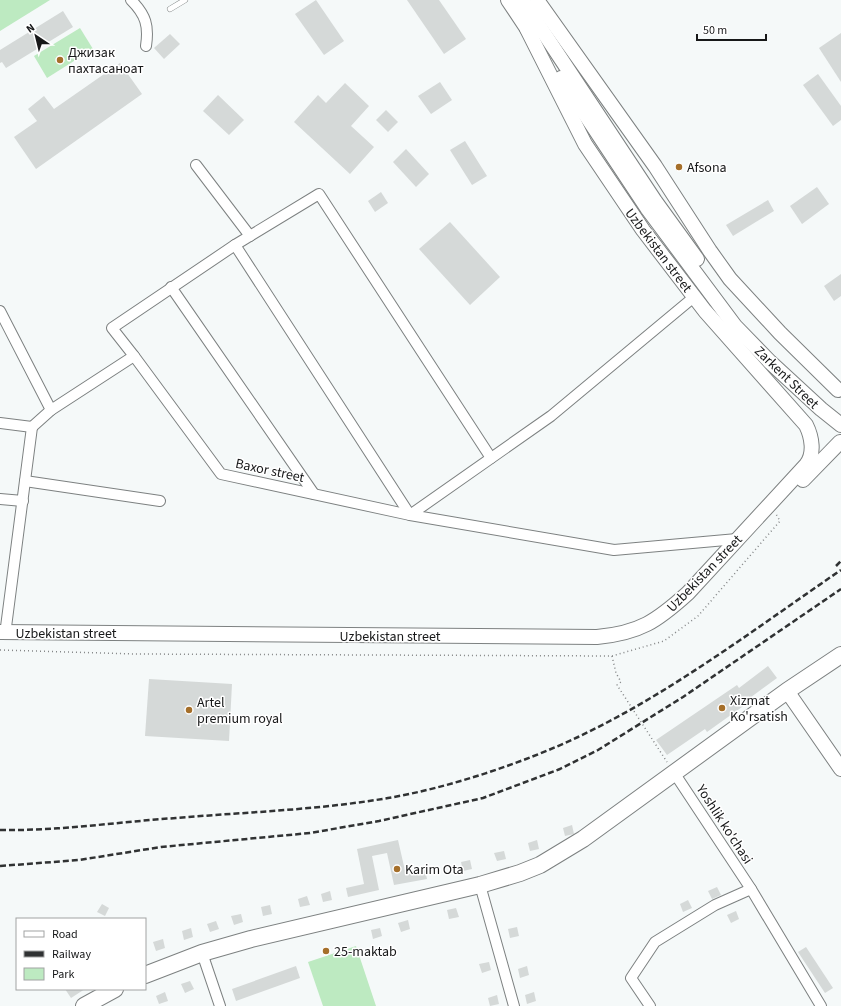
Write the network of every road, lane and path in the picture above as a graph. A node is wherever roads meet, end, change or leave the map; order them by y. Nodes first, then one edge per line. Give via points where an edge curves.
1 (131, 0) edge
2 (184, 0) edge
3 (508, 0) edge
4 (522, 0) edge
5 (537, 0) edge
6 (170, 10) dead end
7 (527, 29) junction
8 (146, 46) dead end
9 (555, 49) junction
10 (571, 51) junction
11 (196, 165) dead end
12 (250, 236) junction
13 (235, 245) junction
14 (171, 288) junction
15 (694, 297) junction
16 (0, 311) edge
17 (739, 323) junction
18 (134, 356) junction
19 (838, 390) dead end
20 (51, 410) junction
21 (841, 414) edge
22 (0, 423) edge
23 (841, 425) edge
24 (32, 427) junction
25 (840, 442) dead end
26 (491, 458) junction
27 (25, 481) junction
28 (314, 494) junction
29 (0, 499) edge
30 (23, 501) junction
31 (160, 501) dead end
32 (410, 515) junction
33 (737, 539) junction
34 (2, 636) edge
35 (841, 655) edge
36 (612, 656) dead end
37 (787, 691) junction
38 (841, 769) edge
39 (676, 774) junction
40 (480, 885) junction
41 (751, 889) junction
42 (202, 953) junction
43 (146, 975) edge
44 (114, 990) edge
45 (84, 1006) edge
46 (220, 1006) edge
47 (514, 1006) edge
48 (650, 1006) edge
49 (821, 1006) edge

1 - 8 street via 139,8 148,30
2 - 6 lane
3 - 7 main road, Uzbekistan street
4 - 9 main road, Uzbekistan street
5 - 10 main road
7 - 15 main road, Uzbekistan street via 585,144 643,230
7 - 17 main road, Uzbekistan street via 647,208
9 - 10 main road
9 - 17 main road, Uzbekistan street
10 - 19 main road via 654,166 730,279
11 - 12 street
12 - 13 street
12 - 26 street via 319,194
13 - 14 street
13 - 32 street
14 - 18 street, Baxor street via 112,328
14 - 28 street
15 - 26 street via 551,416
15 - 33 main road, Uzbekistan street via 806,425 811,436 808,462
16 - 20 street
17 - 21 main road, Zarkent Street
17 - 23 main road, Zarkent Street via 770,362
18 - 20 street
18 - 28 street, Baxor street via 221,474
20 - 24 street
22 - 24 street
24 - 27 street
25 - 34 main road, Uzbekistan street via 772,511 685,607 651,631 624,641 598,646
26 - 32 street
27 - 30 street
27 - 31 street
28 - 32 street, Baxor street
29 - 30 street
30 - 34 street via 6,627
32 - 33 street, Baxor street via 614,550
33 - 34 main road, Uzbekistan street via 688,593 659,618 635,630 609,636
35 - 37 main road
36 - 39 path via 621,682 617,685
37 - 38 main road
37 - 39 main road
39 - 40 main road via 559,854 520,873
39 - 41 street, Yoshlik ko'chasi
40 - 42 main road
40 - 47 street
41 - 48 street via 715,905 655,942 631,978
41 - 49 street, Yoshlik ko'chasi
42 - 43 main road
42 - 46 street
44 - 45 main road

